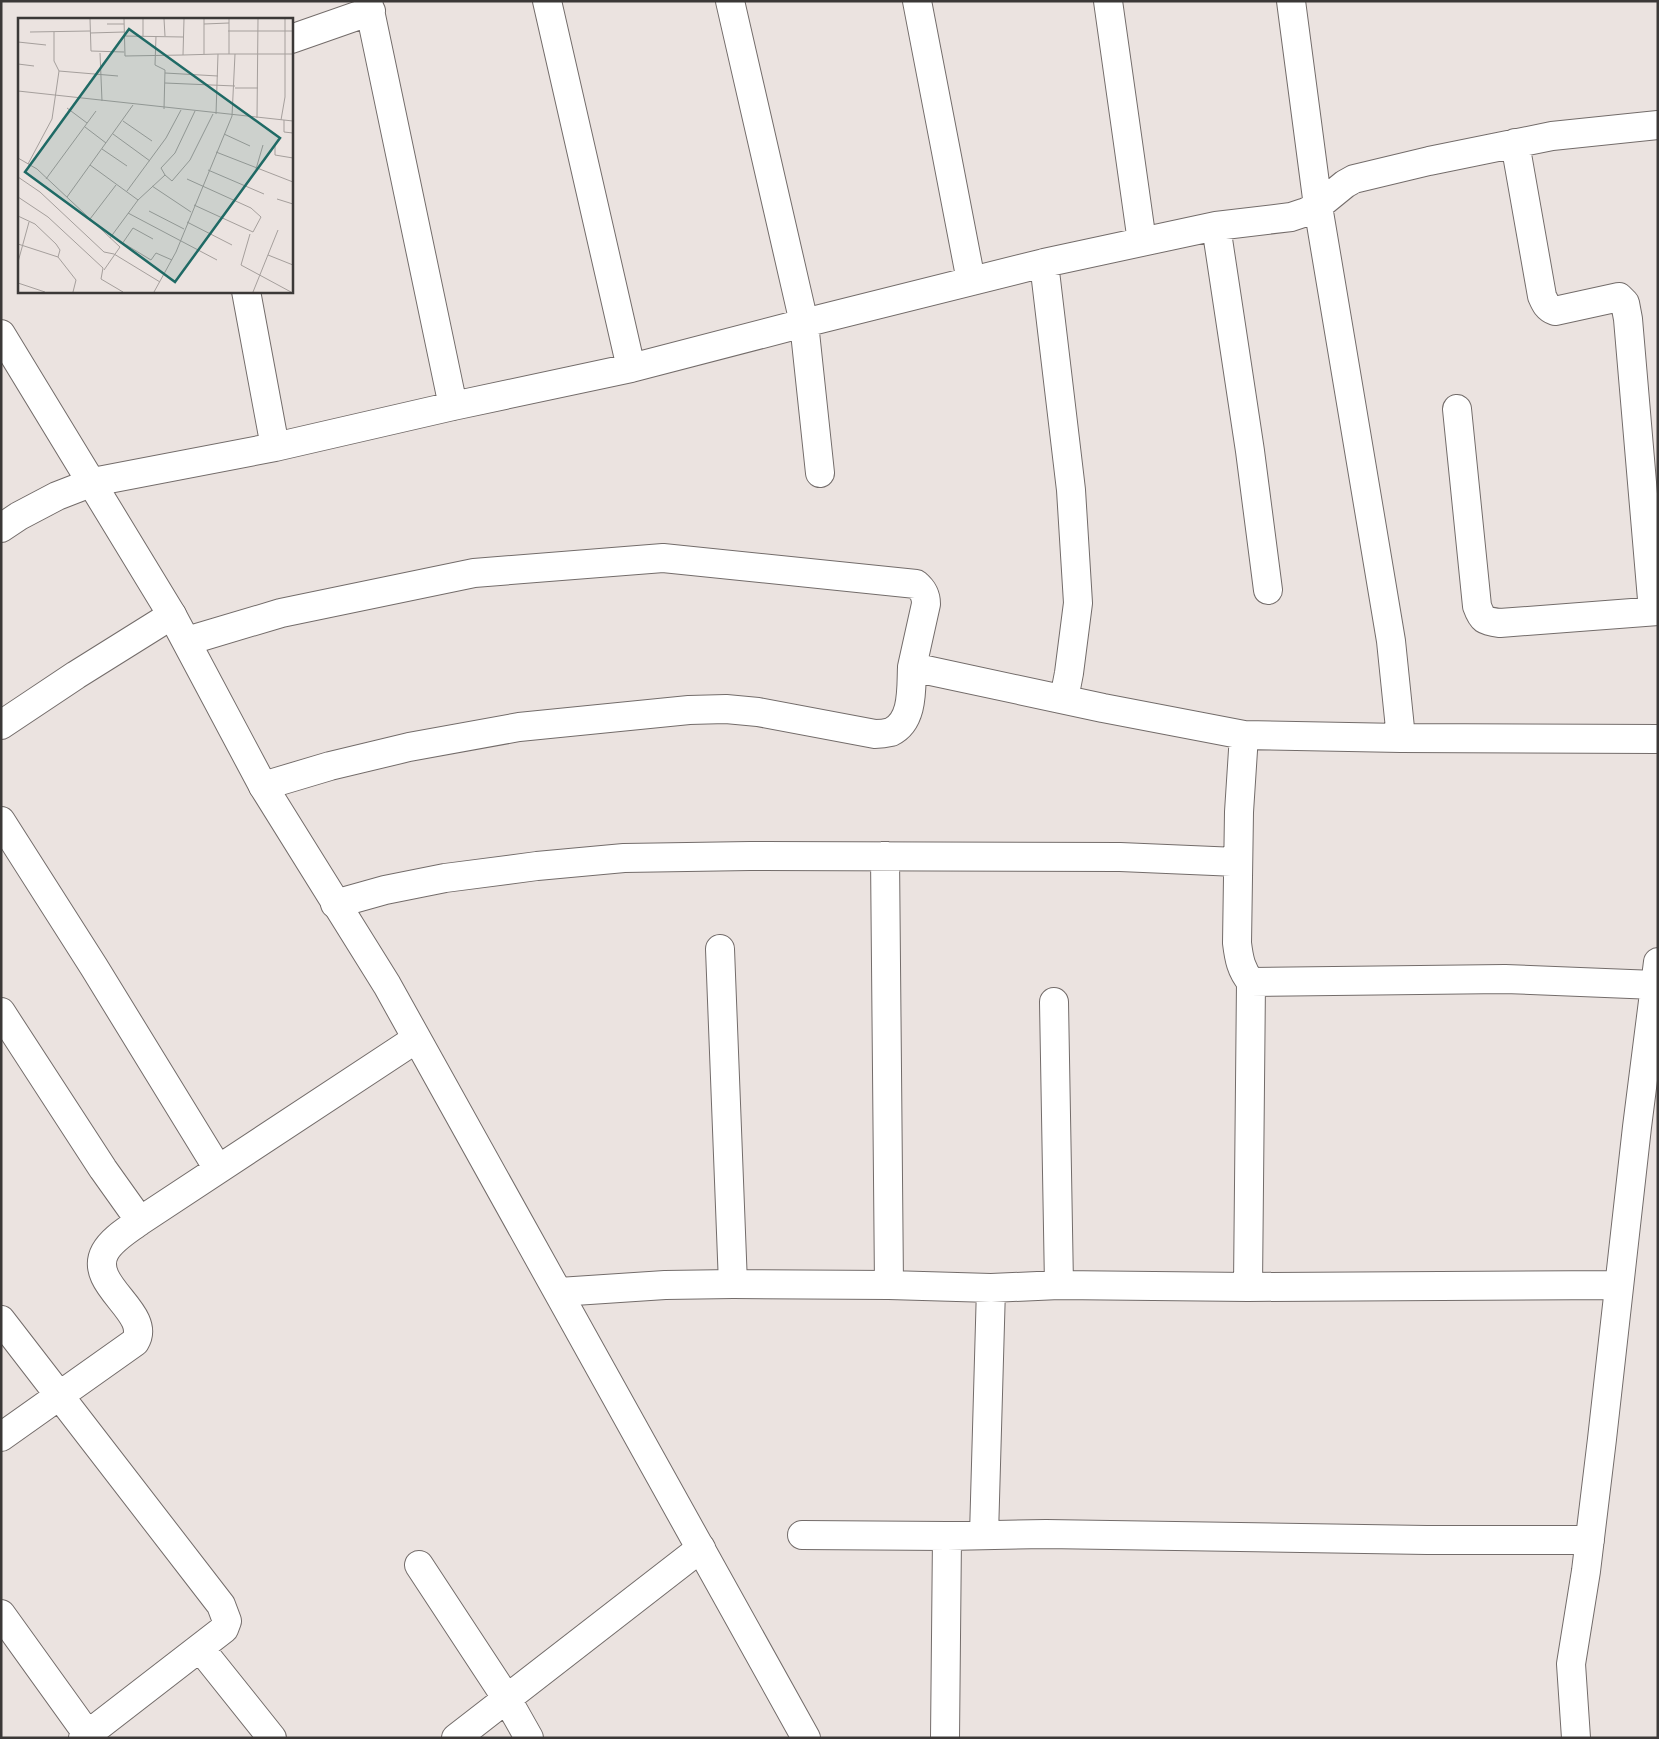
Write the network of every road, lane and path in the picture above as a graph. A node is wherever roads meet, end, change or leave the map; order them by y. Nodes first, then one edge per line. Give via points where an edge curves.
1 (547, 1) edge
2 (730, 1) edge
3 (917, 1) edge
4 (1108, 1) edge
5 (1291, 1) edge
6 (370, 6) edge
7 (292, 39) edge
8 (1658, 124) edge
9 (1515, 143) junction
10 (1318, 206) junction
11 (1216, 226) junction
12 (1142, 242) junction
13 (1044, 263) junction
14 (971, 281) junction
15 (246, 292) edge
16 (804, 323) junction
17 (1, 334) edge
18 (631, 368) junction
19 (453, 406) junction
20 (1457, 409) dead end
21 (275, 447) junction
22 (820, 473) dead end
23 (93, 482) junction
24 (1, 528) edge
25 (1268, 590) dead end
26 (1655, 611) edge
27 (172, 615) junction
28 (187, 641) junction
29 (912, 667) junction
30 (1064, 699) junction
31 (1, 725) edge
32 (1244, 735) junction
33 (1401, 738) junction
34 (1658, 739) edge
35 (263, 786) junction
36 (1, 821) edge
37 (885, 856) junction
38 (1237, 862) junction
39 (335, 904) junction
40 (720, 948) dead end
41 (1656, 973) edge
42 (1251, 982) junction
43 (1054, 1002) dead end
44 (1, 1012) edge
45 (416, 1039) junction
46 (218, 1169) junction
47 (140, 1221) junction
48 (733, 1284) junction
49 (889, 1284) junction
50 (1058, 1285) junction
51 (1619, 1285) junction
52 (1248, 1287) junction
53 (992, 1288) junction
54 (559, 1292) junction
55 (1, 1320) edge
56 (59, 1396) junction
57 (1, 1437) edge
58 (802, 1535) dead end
59 (984, 1535) junction
60 (947, 1536) junction
61 (1590, 1540) junction
62 (701, 1548) junction
63 (419, 1565) dead end
64 (1, 1614) edge
65 (200, 1648) junction
66 (507, 1699) junction
67 (86, 1736) edge
68 (272, 1738) edge
69 (456, 1738) edge
70 (529, 1738) edge
71 (806, 1738) edge
72 (944, 1738) edge
73 (1576, 1738) edge

1 - 18 street
2 - 16 street
3 - 14 street
4 - 12 street
5 - 10 street
6 - 7 street
6 - 19 street
8 - 9 street
9 - 10 street via 1354,179
9 - 26 street via 1545,304 1555,311 1619,297 1625,303
10 - 11 street via 1291,217
10 - 33 street via 1391,641
11 - 12 street
11 - 25 street
12 - 13 street
13 - 14 street
13 - 30 street via 1071,490 1078,595
14 - 16 street
15 - 21 street
16 - 18 street
16 - 22 street
17 - 23 street
18 - 19 street
19 - 21 street
20 - 26 street via 1477,606 1481,617 1500,623
21 - 23 street
23 - 24 street via 56,496
23 - 27 street
27 - 28 street
27 - 31 street
28 - 29 street via 281,612 474,573 663,558 916,584 926,597 926,604
28 - 35 street
29 - 30 street
29 - 35 street via 909,709 904,720 891,732 876,734 726,709 689,710 519,727 330,766
30 - 32 street
32 - 33 street
32 - 38 street
33 - 34 street
35 - 39 street
36 - 46 street
37 - 38 street via 1120,857
37 - 39 street via 614,859 446,878
37 - 49 street
38 - 42 street via 1236,943 1239,962
39 - 45 street
40 - 48 street
41 - 42 street via 1505,979
41 - 51 street
42 - 52 street
43 - 50 street
44 - 47 street
45 - 46 street
45 - 54 street
46 - 47 street
47 - 56 street via 110,1245 103,1259 104,1274 135,1318 139,1336 136,1342
48 - 49 street
48 - 54 street
49 - 53 street
50 - 52 street
50 - 53 street
51 - 52 street
51 - 61 street
53 - 59 street
54 - 62 street
55 - 56 street
56 - 57 street
56 - 65 street via 220,1605 227,1621 224,1629
58 - 60 street
59 - 60 street
59 - 61 street
60 - 72 street
61 - 73 street via 1571,1664
62 - 66 street
62 - 71 street
63 - 66 street
64 - 67 street
65 - 67 street
65 - 68 street
66 - 69 street
66 - 70 street

